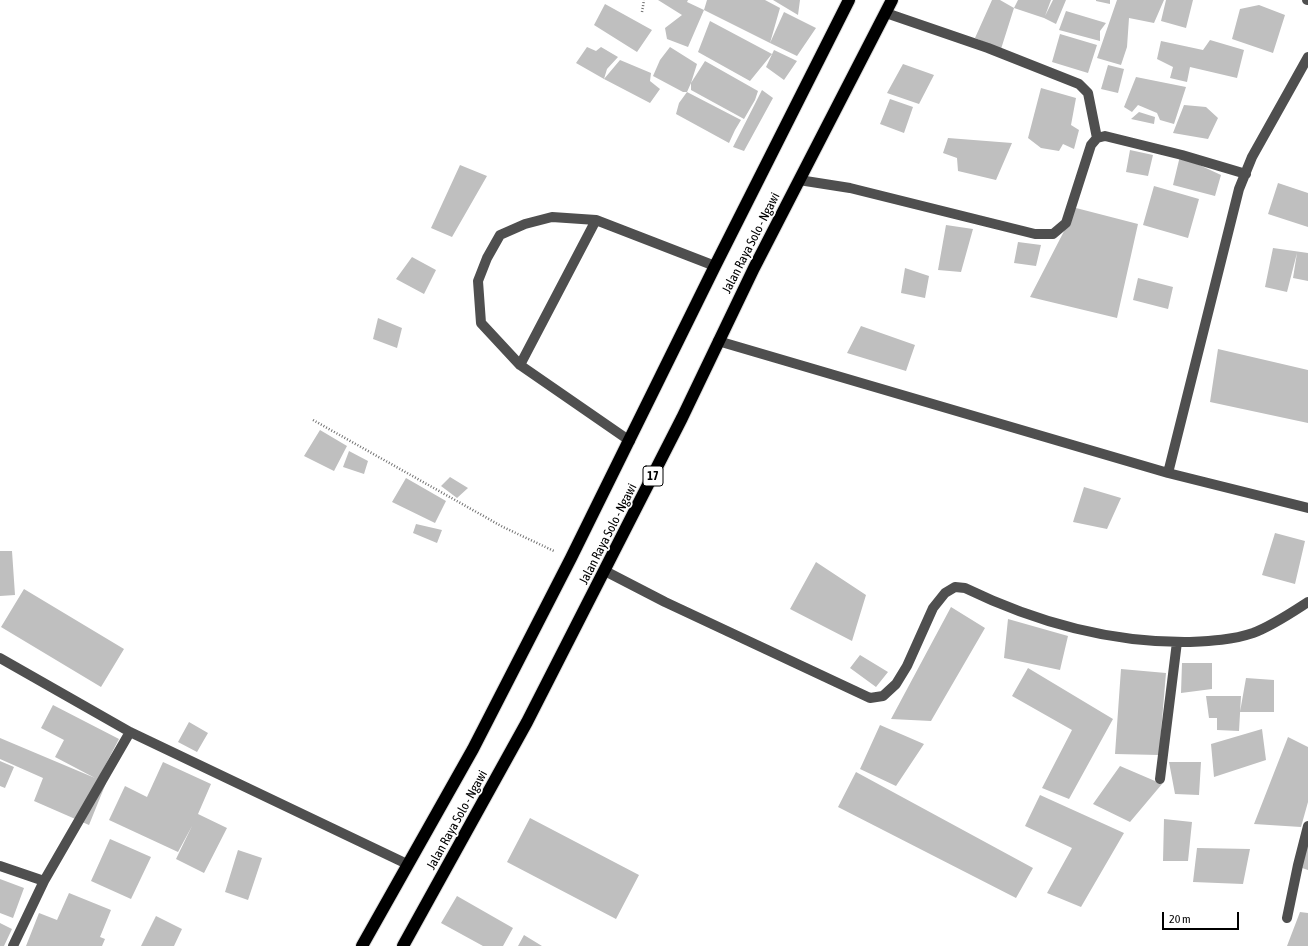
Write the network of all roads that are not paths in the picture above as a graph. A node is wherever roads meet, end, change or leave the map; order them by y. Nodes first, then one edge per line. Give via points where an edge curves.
1 (849, 0) edge
2 (892, 0) edge
3 (886, 13) junction
4 (1308, 57) edge
5 (1097, 138) junction
6 (1246, 174) junction
7 (799, 180) junction
8 (596, 220) junction
9 (715, 266) junction
10 (718, 341) junction
11 (520, 365) junction
12 (630, 441) junction
13 (1168, 473) junction
14 (1308, 508) edge
15 (605, 571) junction
16 (1308, 602) edge
17 (1177, 642) junction
18 (0, 658) edge
19 (130, 732) junction
20 (1160, 779) dead end
21 (1308, 826) edge
22 (407, 864) junction
23 (0, 866) edge
24 (44, 882) junction
25 (1287, 918) dead end
26 (406, 945) edge
27 (13, 946) edge
28 (362, 946) edge

1 - 9 highway, Jalan Raya Solo - Ngawi
2 - 3 highway, Jalan Raya Solo - Ngawi / 17
3 - 5 street via 988,48 1079,84 1088,93
3 - 7 highway, Jalan Raya Solo - Ngawi / 17
4 - 6 street via 1252,157
5 - 6 street via 1105,136 1151,147
5 - 7 street via 1091,145 1066,223 1053,234 1035,234 850,188
6 - 13 street via 1235,204
7 - 10 highway, Jalan Raya Solo - Ngawi / 17
8 - 9 street
8 - 11 street
8 - 11 street via 552,217 525,224 500,236 487,258 478,281 481,323
9 - 12 highway, Jalan Raya Solo - Ngawi
10 - 13 street
10 - 15 highway, Jalan Raya Solo - Ngawi / 17
11 - 12 street
12 - 22 highway, Jalan Raya Solo - Ngawi via 473,749
13 - 14 street
15 - 17 street via 665,602 870,698 883,696 896,684 907,666 933,608 945,593 955,587 965,588 1020,612 1065,626 1114,637
15 - 26 highway, Jalan Raya Solo - Ngawi / 17 via 527,722
16 - 17 street via 1254,633 1233,639
17 - 20 street
18 - 19 street
19 - 22 street
19 - 24 street
21 - 25 street
22 - 28 highway, Jalan Raya Solo - Ngawi
23 - 24 street
24 - 27 street

